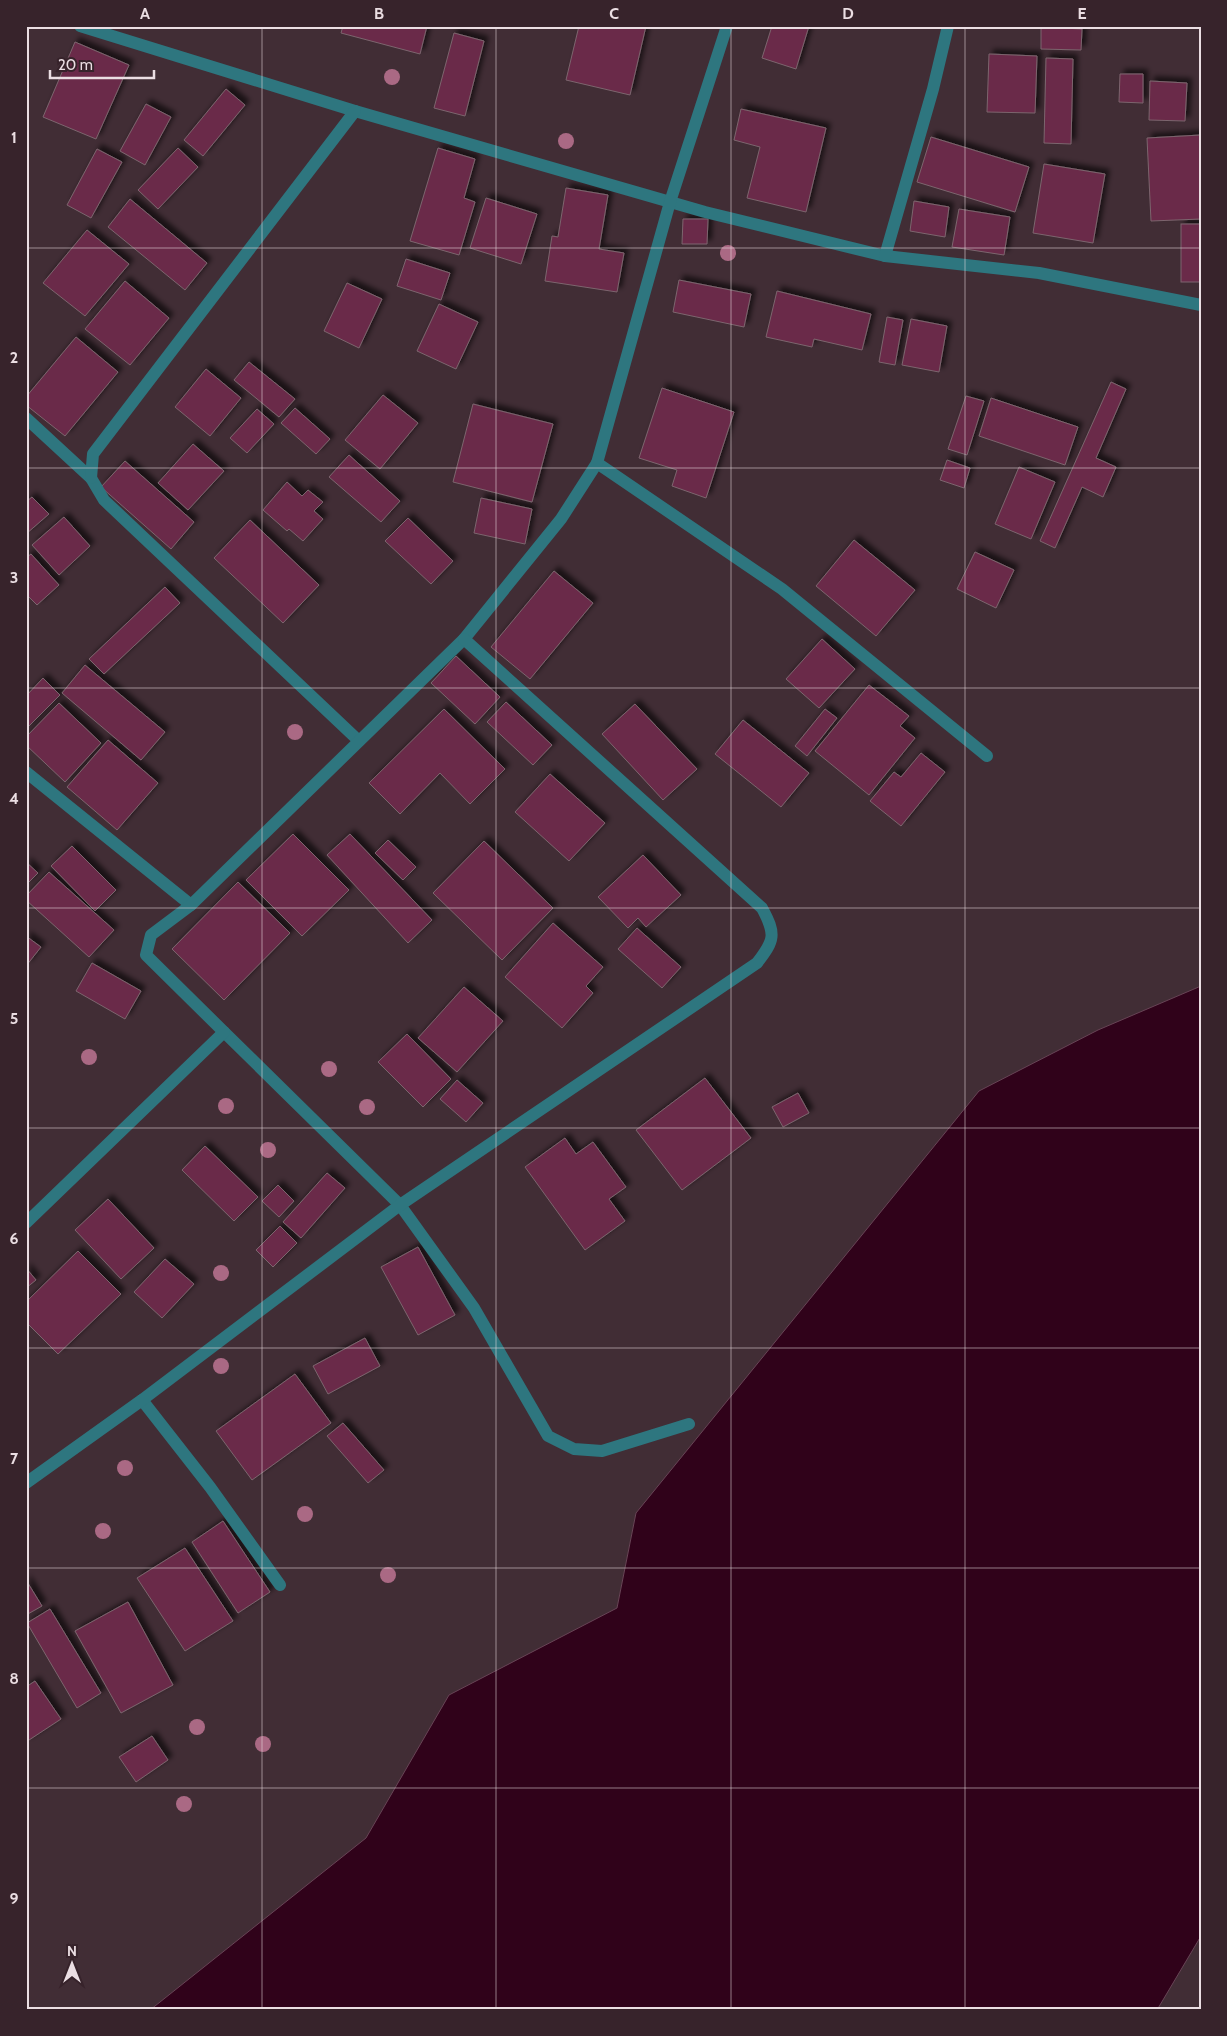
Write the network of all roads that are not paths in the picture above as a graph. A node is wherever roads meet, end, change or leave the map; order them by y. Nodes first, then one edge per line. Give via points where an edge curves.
1 (80, 26) edge
2 (727, 26) edge
3 (948, 26) edge
4 (115, 32) edge
5 (355, 111) junction
6 (670, 202) junction
7 (886, 256) junction
8 (1201, 305) edge
9 (26, 418) edge
10 (596, 463) junction
11 (90, 478) junction
12 (464, 639) junction
13 (359, 741) junction
14 (987, 756) dead end
15 (26, 772) edge
16 (191, 905) junction
17 (224, 1032) junction
18 (400, 1205) junction
19 (26, 1223) edge
20 (142, 1400) junction
21 (689, 1424) dead end
22 (26, 1483) edge
23 (280, 1585) dead end

1 - 4 street
2 - 6 street
3 - 7 street
4 - 5 street
5 - 6 street
5 - 11 street via 94,454
6 - 7 street
6 - 10 street
7 - 8 street via 1039,274
9 - 11 street
10 - 12 street via 561,519
10 - 14 street via 782,589
11 - 13 street via 104,500
12 - 13 street
12 - 18 street via 762,908 773,938 757,963
13 - 16 street
15 - 16 street
16 - 17 street via 151,935 146,955
17 - 18 street
17 - 19 street
18 - 20 street
18 - 21 street via 474,1308 548,1436 574,1449 602,1451
20 - 22 street
20 - 23 street

